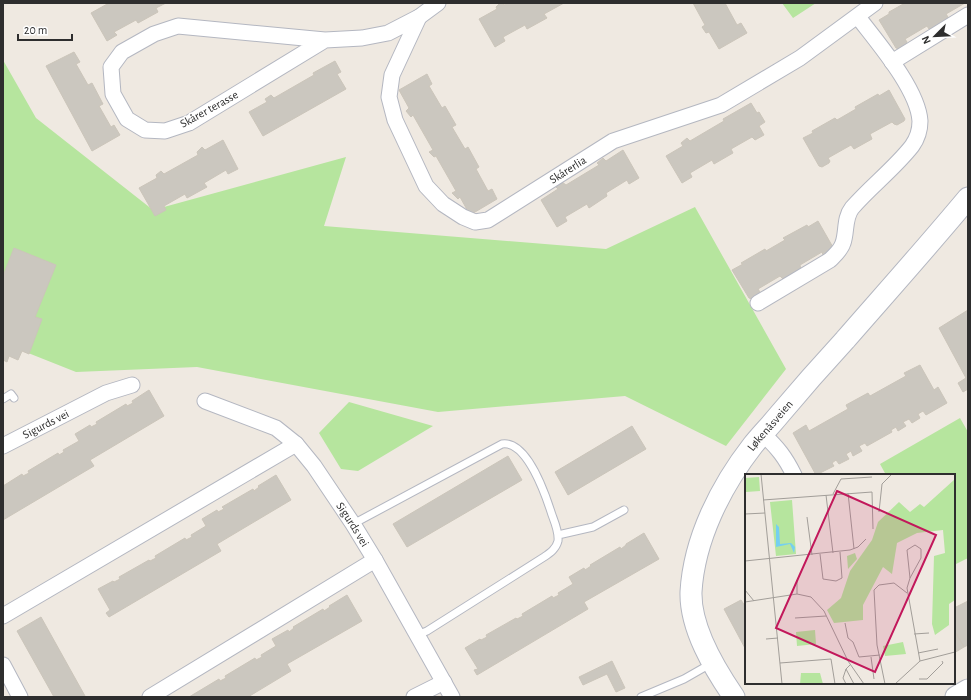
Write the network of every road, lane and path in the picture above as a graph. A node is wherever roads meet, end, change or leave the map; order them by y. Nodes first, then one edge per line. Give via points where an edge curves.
1 (438, 3) edge
2 (875, 3) edge
3 (968, 15) edge
4 (418, 17) junction
5 (858, 17) junction
6 (325, 40) junction
7 (892, 62) junction
8 (968, 198) edge
9 (758, 302) dead end
10 (132, 385) dead end
11 (14, 398) dead end
12 (3, 399) edge
13 (205, 401) dead end
14 (763, 434) junction
15 (296, 444) junction
16 (3, 446) edge
17 (793, 474) edge
18 (624, 510) dead end
19 (353, 524) junction
20 (558, 535) junction
21 (375, 560) junction
22 (3, 616) edge
23 (417, 635) junction
24 (712, 662) junction
25 (3, 665) edge
26 (444, 682) junction
27 (968, 690) edge
28 (20, 697) edge
29 (150, 697) edge
30 (414, 697) edge
31 (452, 697) edge
32 (641, 697) edge
33 (734, 697) edge
34 (956, 697) edge

1 - 4 street, Skårer terasse
2 - 5 street, Skårerlia
3 - 7 street
4 - 5 street, Skårerlia via 392,75 389,97 395,120 426,186 444,204 475,222 488,220 613,141 721,105 800,58
4 - 6 street, Skårer terasse via 388,33 362,38
5 - 7 street
6 - 6 street, Skårer terasse via 189,123 165,132 145,130 127,119 113,94 111,66 122,52 154,34 178,26
7 - 9 street via 917,106 919,132 913,145 851,209 839,251 830,260
8 - 14 street, Løkenåsveien
10 - 16 street, Sigurds vei via 106,393
11 - 12 lane via 11,394
13 - 15 street, Sigurds vei via 276,428
14 - 17 street via 785,458
14 - 24 street, Løkenåsveien via 740,462 718,501 698,553 691,593 699,632
15 - 19 street, Sigurds vei
15 - 22 street
18 - 20 lane via 593,528
19 - 20 lane via 504,443 517,448 534,470 547,499
19 - 21 street, Sigurds vei
20 - 23 lane via 555,548 544,557
21 - 23 street, Sigurds vei
21 - 29 street
23 - 26 street, Sigurds vei
24 - 32 lane via 684,679
24 - 33 street, Løkenåsveien
25 - 28 street
26 - 30 street
26 - 31 street, Sigurds vei
27 - 34 street

